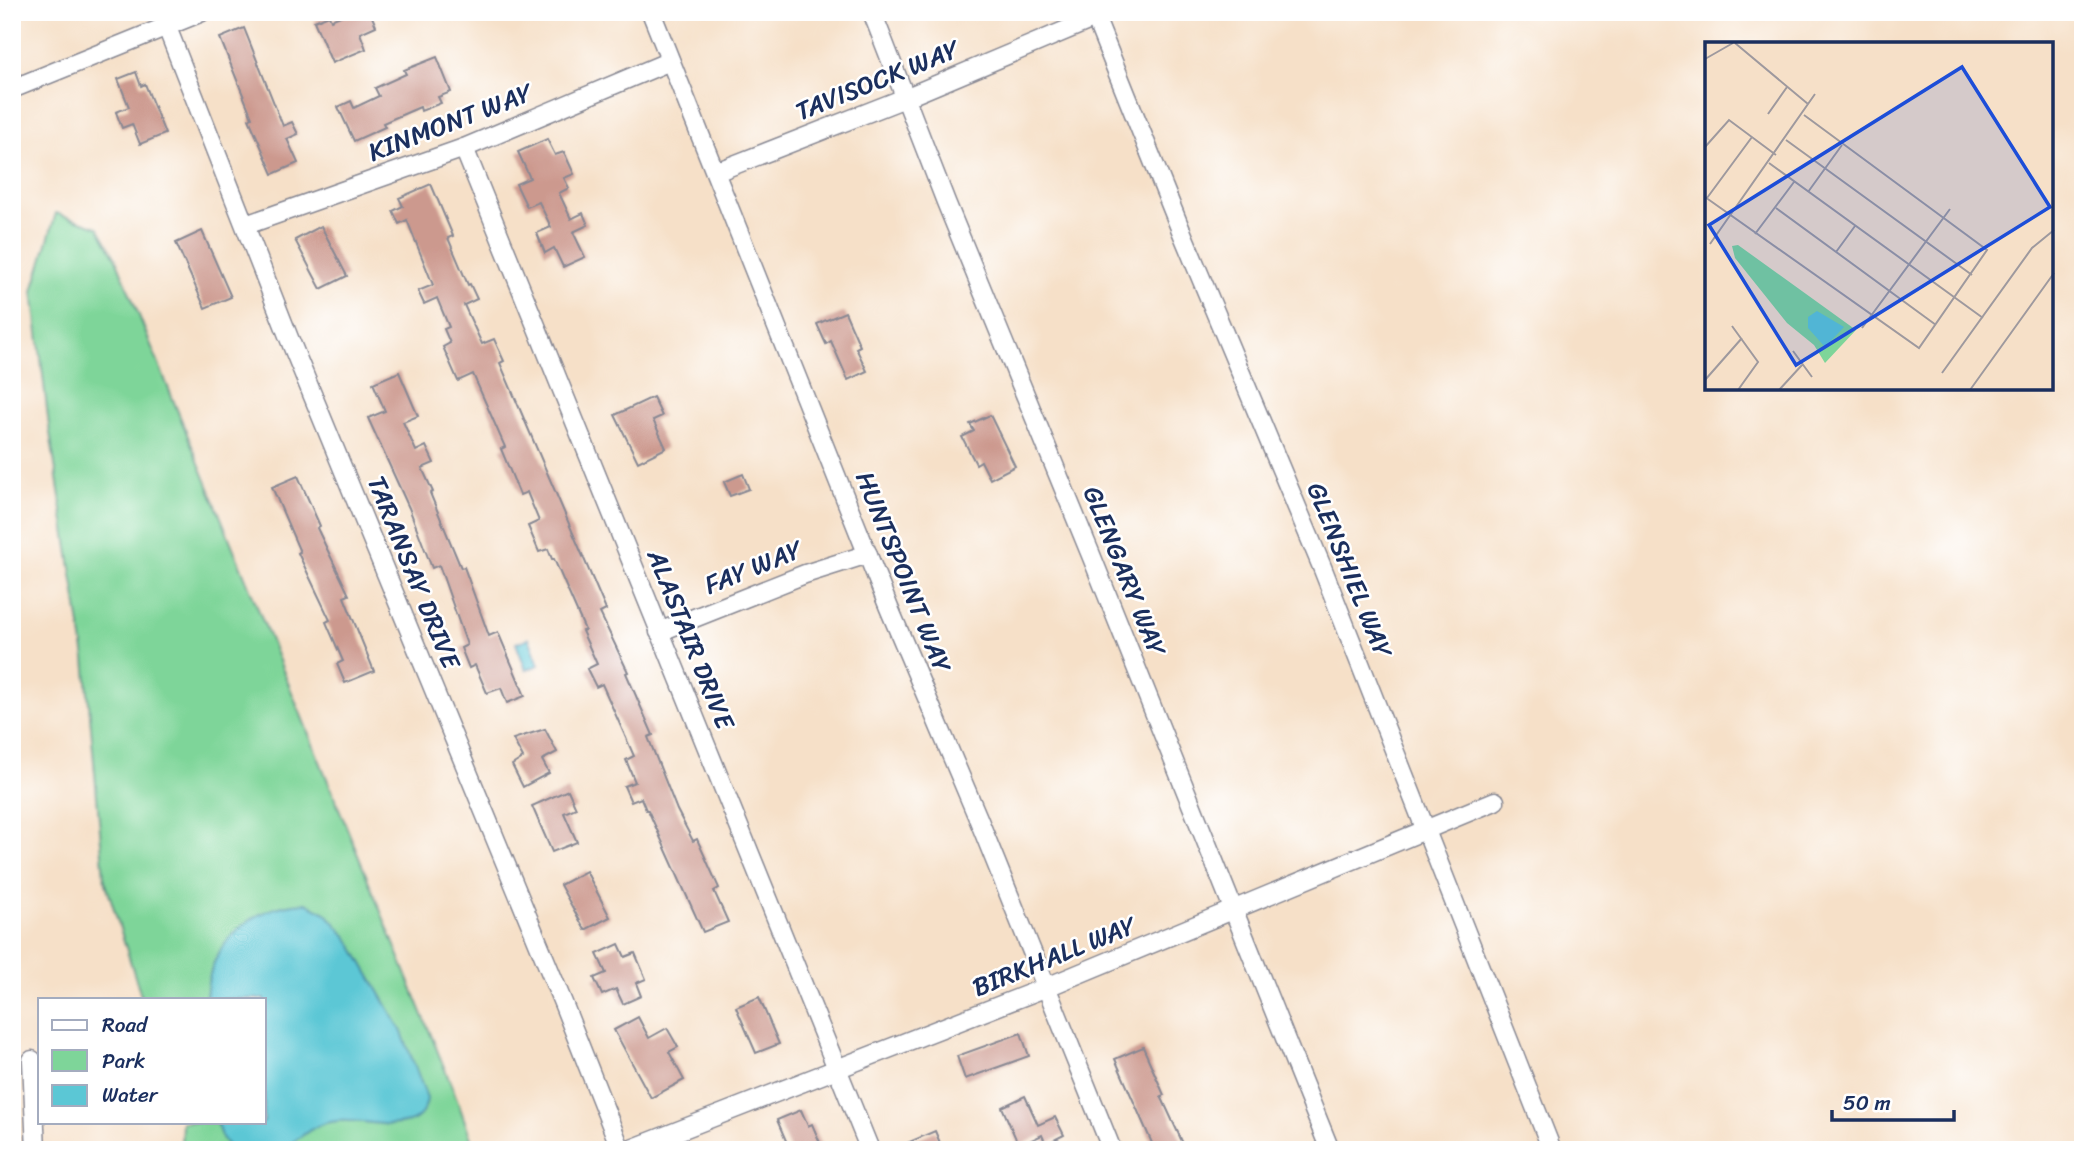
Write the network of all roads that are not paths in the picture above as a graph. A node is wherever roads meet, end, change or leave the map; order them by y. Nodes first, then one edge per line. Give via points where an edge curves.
1 (202, 12) edge
2 (651, 12) edge
3 (872, 12) edge
4 (1094, 15) edge
5 (164, 19) edge
6 (670, 61) junction
7 (12, 89) edge
8 (905, 98) junction
9 (464, 148) junction
10 (716, 172) junction
11 (246, 225) junction
12 (868, 554) junction
13 (659, 632) junction
14 (1496, 801) dead end
15 (1426, 831) junction
16 (1234, 911) junction
17 (1047, 987) junction
18 (32, 1060) dead end
19 (837, 1068) junction
20 (36, 1150) edge
21 (621, 1150) edge
22 (629, 1150) edge
23 (870, 1150) edge
24 (1112, 1150) edge
25 (1330, 1150) edge
26 (1552, 1150) edge

1 - 5 street
2 - 6 street, HUNTSPOINT WAY
3 - 8 street, GLENGARY WAY
4 - 8 street, TAVISOCK WAY
4 - 15 street, GLENSHIEL WAY
5 - 7 street
5 - 11 street, TARANSAY DRIVE
6 - 9 street, KINMONT WAY
6 - 10 street, HUNTSPOINT WAY
8 - 10 street, TAVISOCK WAY
8 - 16 street, GLENGARY WAY
9 - 11 street, KINMONT WAY
9 - 13 street, ALASTAIR DRIVE
10 - 12 street, HUNTSPOINT WAY
11 - 21 street, TARANSAY DRIVE
12 - 13 street, FAY WAY
12 - 17 street, HUNTSPOINT WAY
13 - 19 street, ALASTAIR DRIVE
14 - 15 street, BIRKHALL WAY
15 - 16 street, BIRKHALL WAY
15 - 26 street, GLENSHIEL WAY
16 - 17 street, BIRKHALL WAY
16 - 25 street, GLENGARY WAY
17 - 19 street, BIRKHALL WAY
17 - 24 street, HUNTSPOINT WAY
18 - 20 street
19 - 22 street, BIRKHALL WAY
19 - 23 street, ALASTAIR DRIVE

